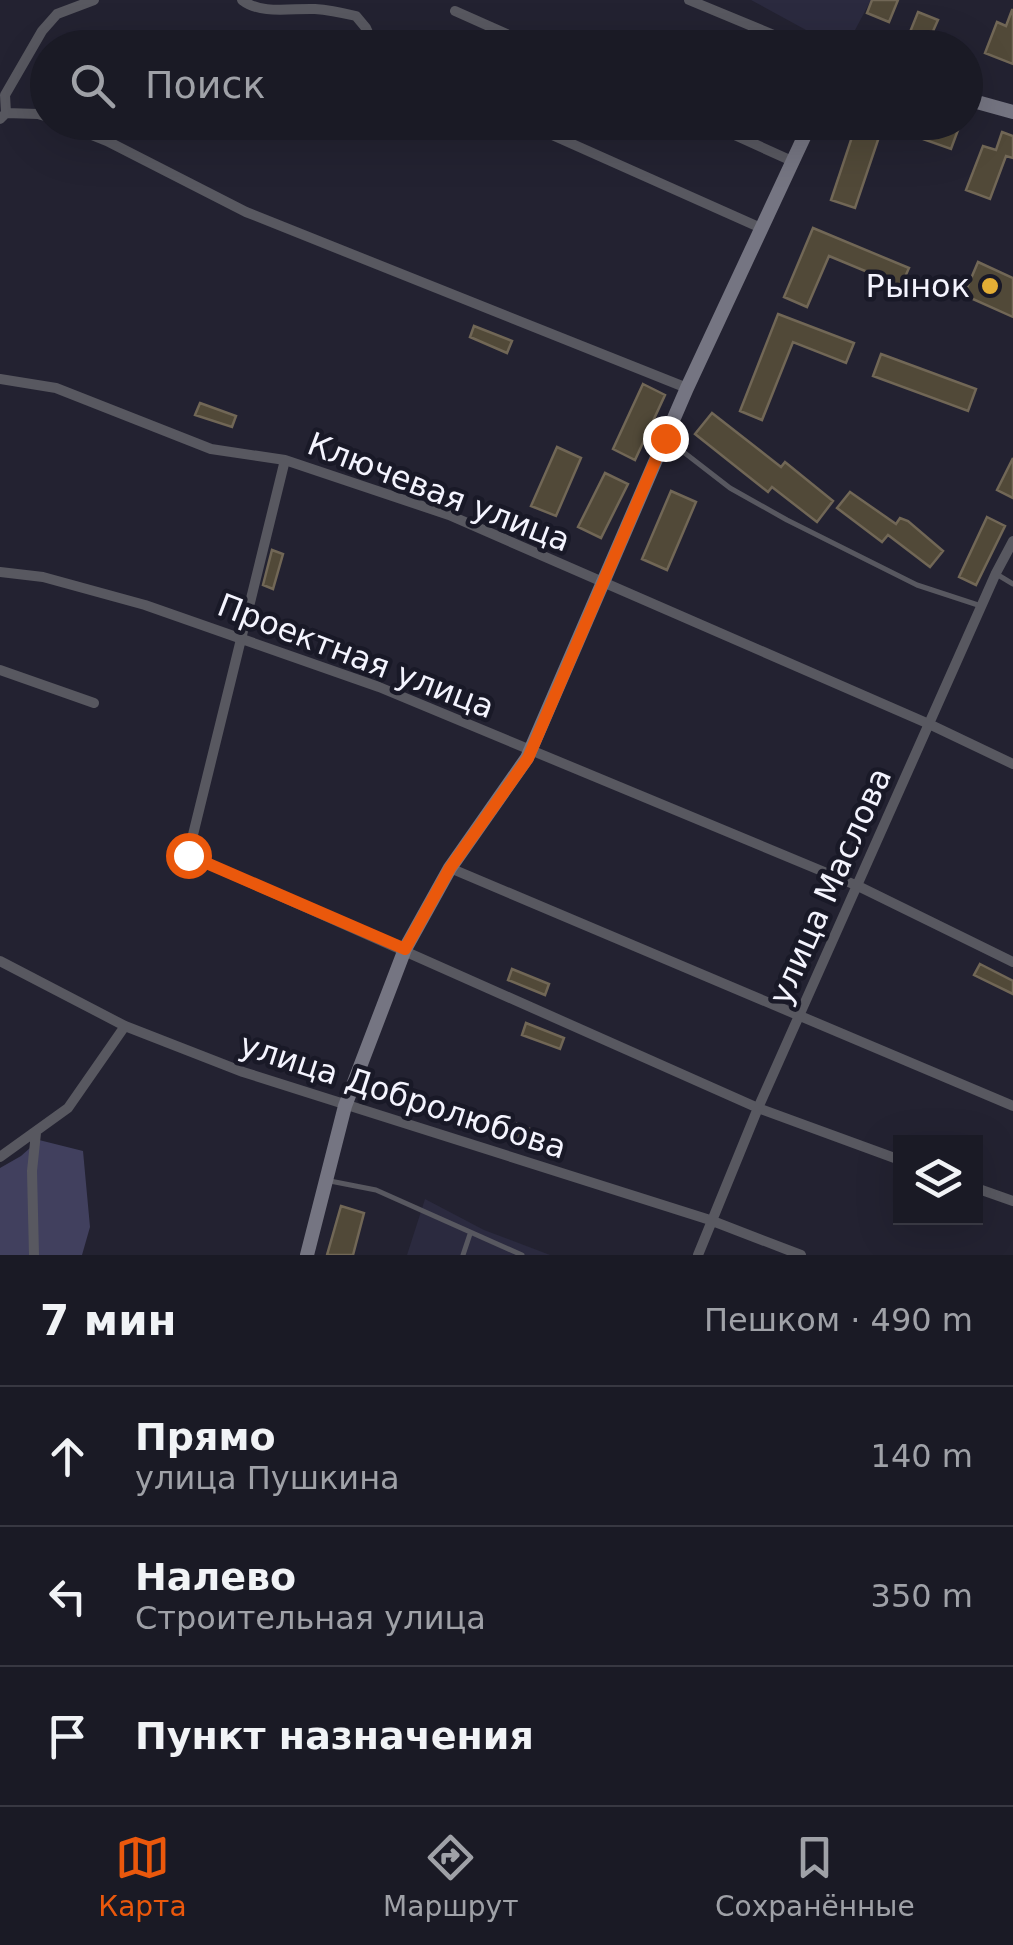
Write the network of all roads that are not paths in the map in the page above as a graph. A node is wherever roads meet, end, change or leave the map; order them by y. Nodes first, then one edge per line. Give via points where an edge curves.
1 (94, 0) edge
2 (242, 0) edge
3 (689, 0) edge
4 (455, 11) dead end
5 (43, 30) edge
6 (367, 30) edge
7 (498, 30) edge
8 (762, 30) edge
9 (30, 50) edge
10 (2, 95) edge
11 (983, 103) edge
12 (1013, 112) edge
13 (30, 114) edge
14 (3, 116) edge
15 (105, 140) edge
16 (563, 140) edge
17 (746, 140) edge
18 (802, 140) edge
19 (792, 161) junction
20 (760, 228) junction
21 (0, 379) edge
22 (688, 388) junction
23 (665, 438) junction
24 (285, 460) junction
25 (1013, 541) edge
26 (0, 572) edge
27 (996, 573) junction
28 (603, 582) junction
29 (1013, 584) edge
30 (982, 606) junction
31 (239, 636) junction
32 (0, 670) edge
33 (94, 703) dead end
34 (930, 724) junction
35 (531, 750) junction
36 (1013, 764) edge
37 (450, 868) junction
38 (858, 886) junction
39 (405, 949) junction
40 (0, 962) edge
41 (1013, 962) edge
42 (800, 1015) junction
43 (124, 1026) junction
44 (345, 1106) junction
45 (1013, 1106) edge
46 (758, 1108) junction
47 (36, 1133) junction
48 (0, 1157) edge
49 (893, 1157) edge
50 (327, 1181) junction
51 (983, 1190) edge
52 (1013, 1201) edge
53 (710, 1220) junction
54 (470, 1234) junction
55 (34, 1255) edge
56 (307, 1255) edge
57 (464, 1255) edge
58 (522, 1255) edge
59 (698, 1255) edge
60 (801, 1255) edge

1 - 5 street via 57,14
2 - 6 street via 356,16
3 - 8 street
4 - 7 street
9 - 10 street
10 - 14 street
11 - 12 street
13 - 14 street
15 - 22 street via 246,212
16 - 20 street
17 - 19 street
18 - 19 street
19 - 20 street
20 - 22 street
21 - 24 street, Ключевая улица via 56,388 210,449
22 - 23 street
23 - 28 street
23 - 30 lane via 730,488 787,520 917,585
24 - 28 street, Ключевая улица via 448,515
24 - 31 street
25 - 27 street, улица Маслова
26 - 31 street, Проектная улица via 43,577
27 - 29 lane
27 - 30 street, улица Маслова
28 - 34 street, Ключевая улица
28 - 35 street
30 - 34 street, улица Маслова
31 - 35 street, Проектная улица
31 - 39 street via 188,855
32 - 33 street
34 - 36 street, Ключевая улица
34 - 38 street, улица Маслова
35 - 37 street
35 - 38 street, Проектная улица
37 - 39 street
37 - 42 street
38 - 41 street, Проектная улица
38 - 42 street, улица Маслова
39 - 44 street
39 - 46 street
40 - 43 street, улица Добролюбова
42 - 45 street
42 - 46 street, улица Маслова
43 - 44 street, улица Добролюбова
43 - 47 street via 68,1108
44 - 50 street
44 - 53 street, улица Добролюбова
46 - 49 street
46 - 53 street, улица Маслова
47 - 48 street
47 - 55 street
50 - 54 lane via 376,1190
50 - 56 street
51 - 52 street
53 - 59 street, улица Маслова
53 - 60 street, улица Добролюбова
54 - 57 lane
54 - 58 lane

